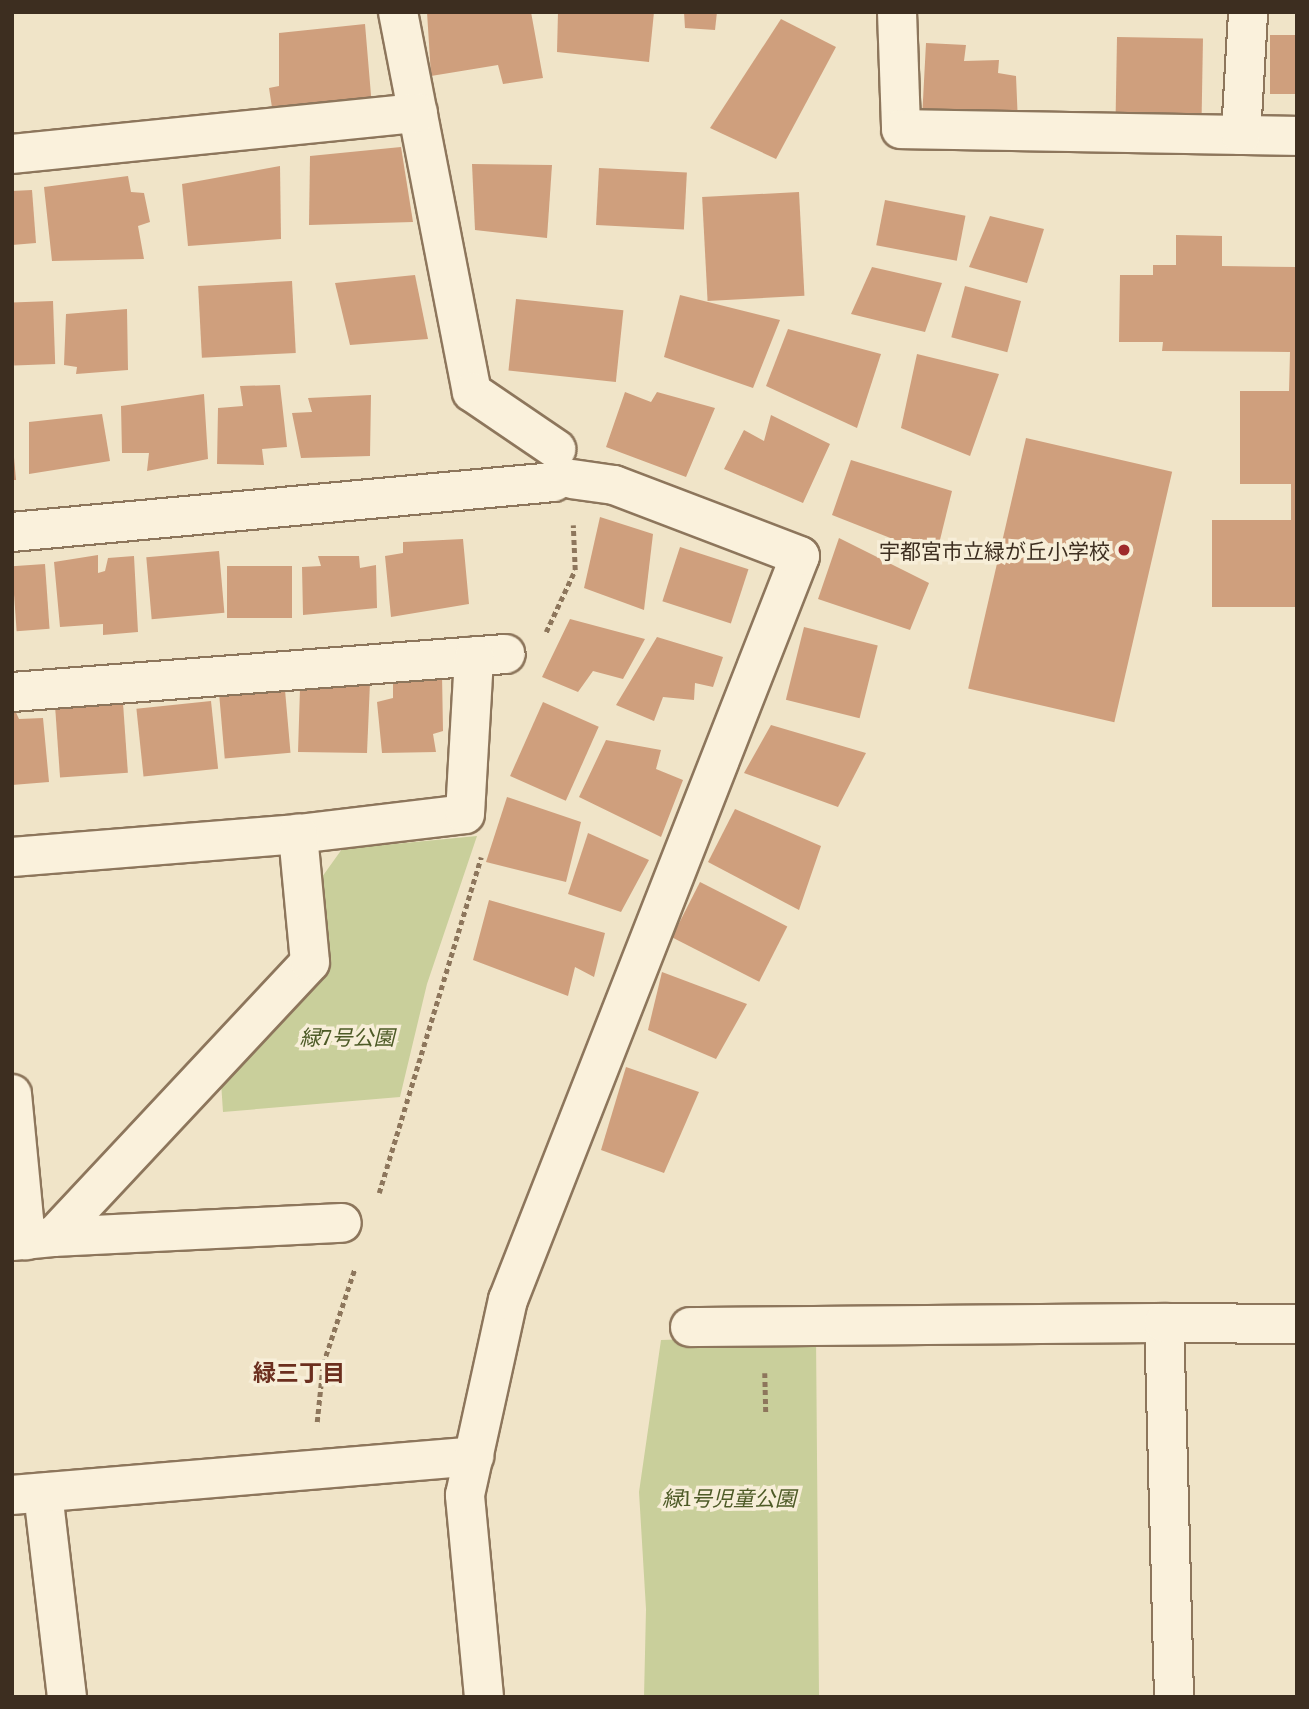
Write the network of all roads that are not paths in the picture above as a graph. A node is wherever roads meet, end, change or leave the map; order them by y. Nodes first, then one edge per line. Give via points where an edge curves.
1 (398, 12) edge
2 (897, 12) edge
3 (1248, 12) edge
4 (418, 114) junction
5 (1241, 135) junction
6 (1297, 136) edge
7 (12, 154) edge
8 (561, 470) junction
9 (12, 532) edge
10 (12, 692) edge
11 (298, 834) junction
12 (12, 857) edge
13 (12, 1094) edge
14 (342, 1223) dead end
15 (30, 1239) edge
16 (1164, 1323) junction
17 (1297, 1324) edge
18 (690, 1327) dead end
19 (474, 1456) junction
20 (27, 1494) edge
21 (66, 1697) edge
22 (484, 1697) edge
23 (1174, 1697) edge

1 - 4 street
2 - 5 street via 901,129
3 - 5 street
4 - 7 street
4 - 8 street via 472,391
5 - 6 street
8 - 9 street
8 - 19 street via 614,485 800,556 508,1300
10 - 11 street via 490,655 465,814
11 - 12 street
11 - 15 street via 310,962
13 - 15 street
14 - 15 street
16 - 17 street
16 - 18 street
16 - 23 street
19 - 20 street
19 - 22 street via 466,1495
20 - 21 street

